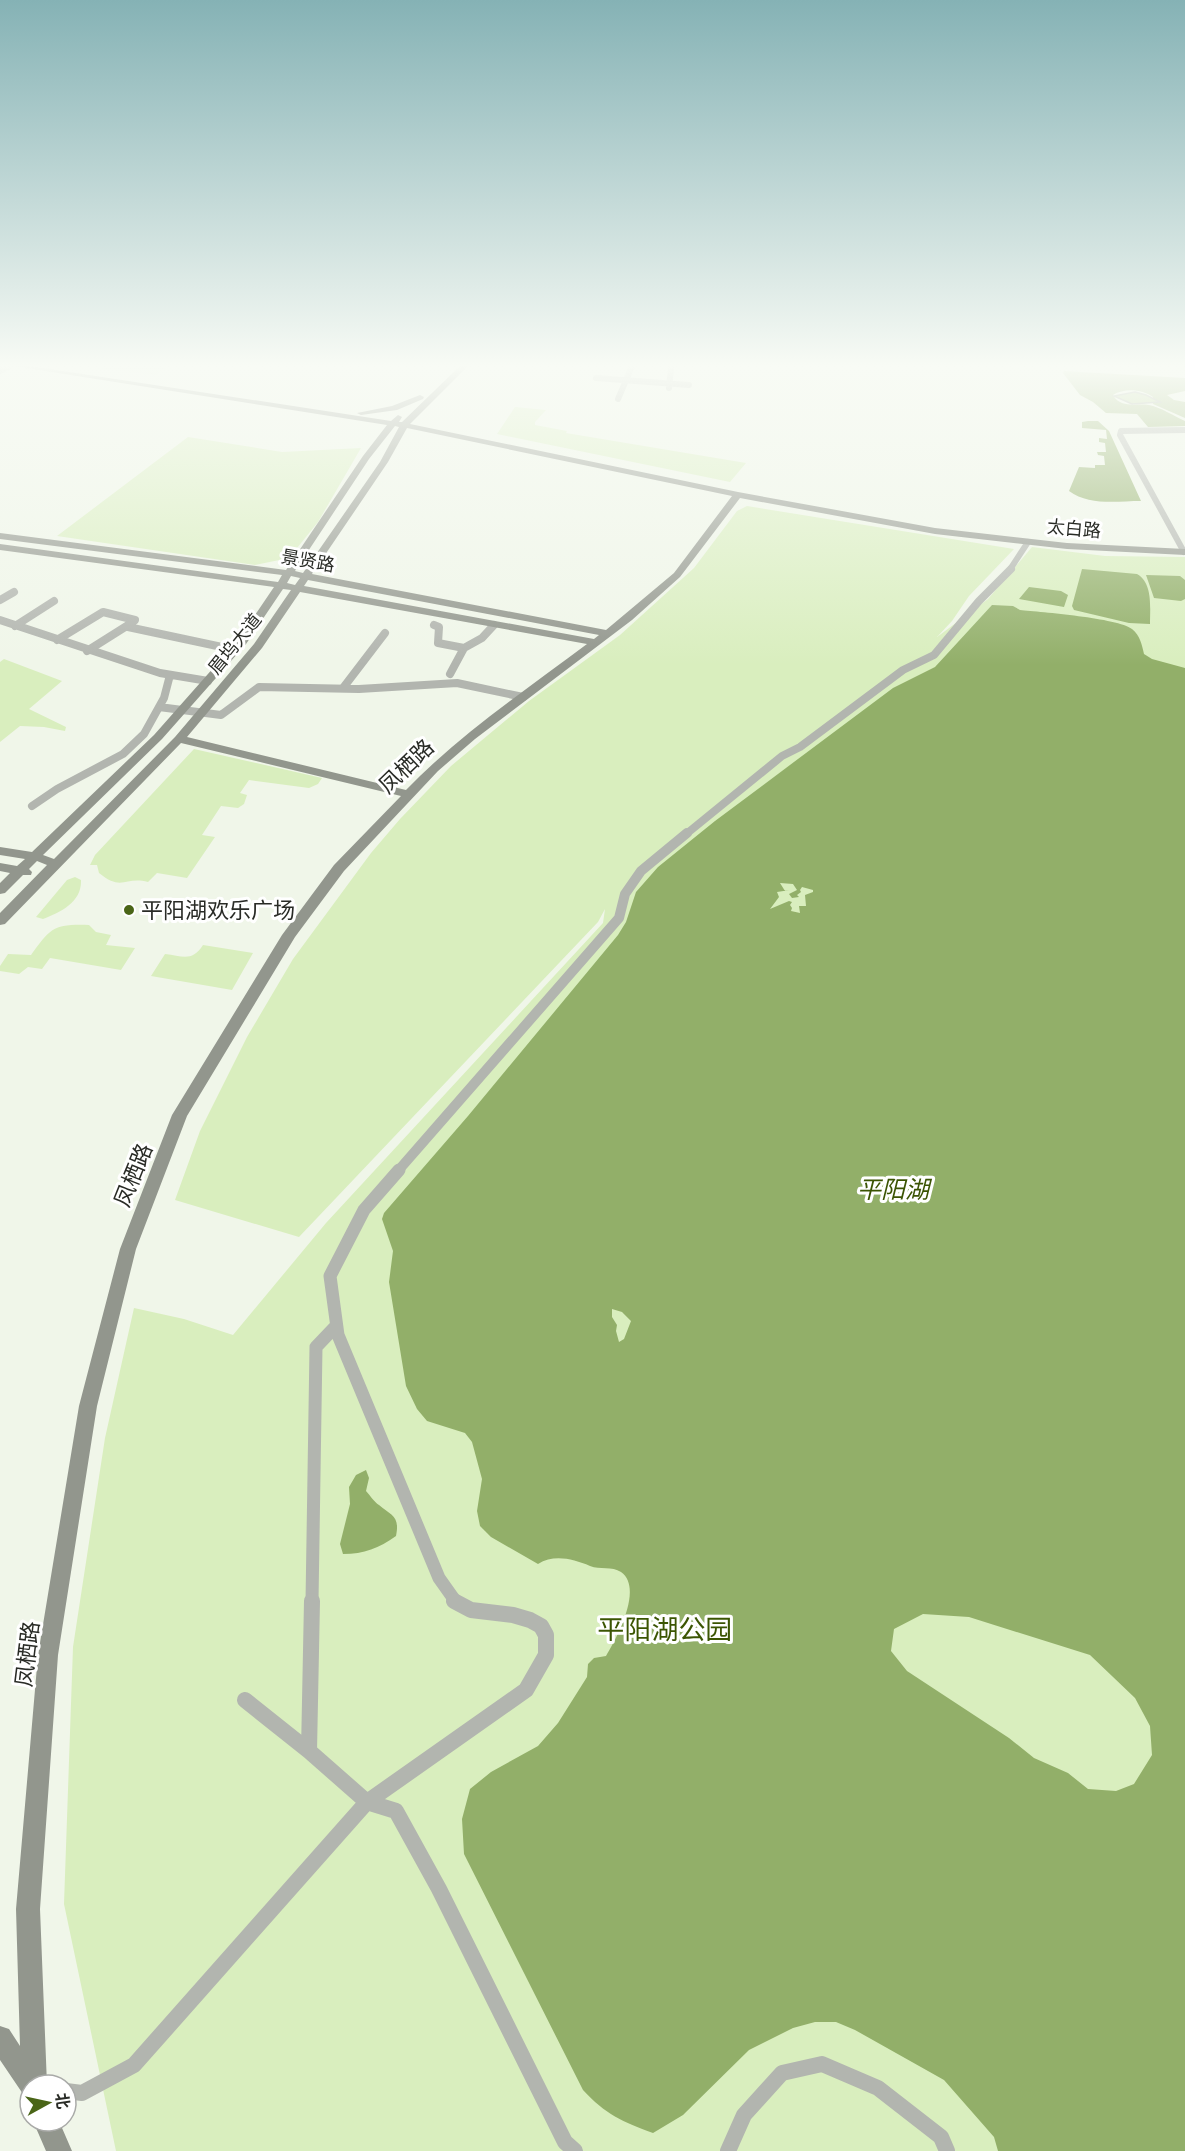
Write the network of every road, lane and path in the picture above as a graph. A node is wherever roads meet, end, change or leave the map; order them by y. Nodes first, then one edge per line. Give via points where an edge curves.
1 (362, 464) edge
2 (381, 464) edge
3 (592, 464) edge
4 (1136, 464) edge
5 (738, 495) junction
6 (0, 536) edge
7 (1029, 542) junction
8 (0, 547) edge
9 (1184, 552) edge
10 (289, 573) junction
11 (306, 577) junction
12 (280, 585) junction
13 (299, 590) junction
14 (14, 592) dead end
15 (0, 600) edge
16 (54, 601) dead end
17 (0, 621) edge
18 (435, 625) dead end
19 (494, 625) junction
20 (15, 626) junction
21 (128, 627) junction
22 (385, 633) dead end
23 (602, 638) junction
24 (57, 640) junction
25 (464, 648) junction
26 (236, 650) junction
27 (87, 651) junction
28 (450, 674) dead end
29 (170, 675) junction
30 (208, 681) junction
31 (343, 688) junction
32 (523, 697) junction
33 (159, 706) junction
34 (184, 708) junction
35 (202, 713) junction
36 (179, 739) junction
37 (408, 794) junction
38 (32, 806) dead end
39 (0, 851) edge
40 (34, 856) junction
41 (56, 864) junction
42 (0, 867) edge
43 (19, 870) junction
44 (43, 877) junction
45 (0, 890) edge
46 (0, 921) edge
47 (336, 1326) junction
48 (245, 1700) dead end
49 (309, 1751) junction
50 (366, 1802) junction
51 (0, 2038) edge
52 (25, 2073) edge
53 (33, 2073) edge
54 (78, 2092) edge
55 (51, 2133) edge
56 (59, 2151) edge
57 (575, 2151) edge
58 (728, 2151) edge
59 (947, 2151) edge

1 - 10 main road, 眉坞大道
2 - 11 main road, 眉坞大道
3 - 5 main road, 太白路
4 - 9 street
5 - 7 main road, 太白路 via 935,531
5 - 23 main road, 凤栖路 via 677,575
6 - 10 main road, 景贤路
7 - 9 main road, 太白路
7 - 47 street via 1011,569 934,655 903,670 800,747 782,756 641,870 625,894 619,918 364,1210 330,1276
8 - 12 main road, 景贤路
10 - 11 main road, 景贤路
10 - 12 main road, 眉坞大道
11 - 13 main road, 眉坞大道
11 - 23 main road, 景贤路
12 - 13 main road, 景贤路
12 - 26 main road, 眉坞大道
13 - 19 main road, 景贤路
13 - 35 main road, 眉坞大道
14 - 15 street
16 - 20 street
17 - 20 street
18 - 25 street via 439,627 438,643
19 - 23 main road, 景贤路
19 - 25 street via 482,638
20 - 24 street
21 - 24 street via 135,620 103,612
21 - 26 street
21 - 27 street
22 - 31 street
23 - 32 main road, 凤栖路
24 - 27 street
25 - 28 street
26 - 30 main road, 眉坞大道
27 - 29 street
29 - 30 street
29 - 33 street
30 - 34 main road, 眉坞大道
31 - 32 street via 458,683
31 - 35 street via 258,687 221,715
32 - 37 main road, 凤栖路
33 - 34 street
33 - 38 street via 144,734 123,754
34 - 35 street
34 - 40 main road, 眉坞大道
35 - 36 main road, 眉坞大道
36 - 37 main road
36 - 41 main road, 眉坞大道
37 - 53 main road, 凤栖路 via 339,868 289,935 180,1115 128,1249 88,1406 48,1655 28,1909
39 - 40 main road
40 - 41 main road
40 - 43 main road, 眉坞大道
41 - 44 main road, 眉坞大道
42 - 43 main road
43 - 44 main road
43 - 45 main road, 眉坞大道
44 - 46 main road, 眉坞大道
47 - 49 street via 316,1347
47 - 50 street via 439,1578 458,1604 482,1612 515,1615 540,1625 549,1648 542,1669 526,1690
48 - 49 street
49 - 50 street
50 - 54 street via 134,2065
50 - 57 street via 396,1811 565,2142
51 - 52 main road
55 - 56 main road
58 - 59 street via 744,2115 782,2073 822,2064 878,2088 941,2137

